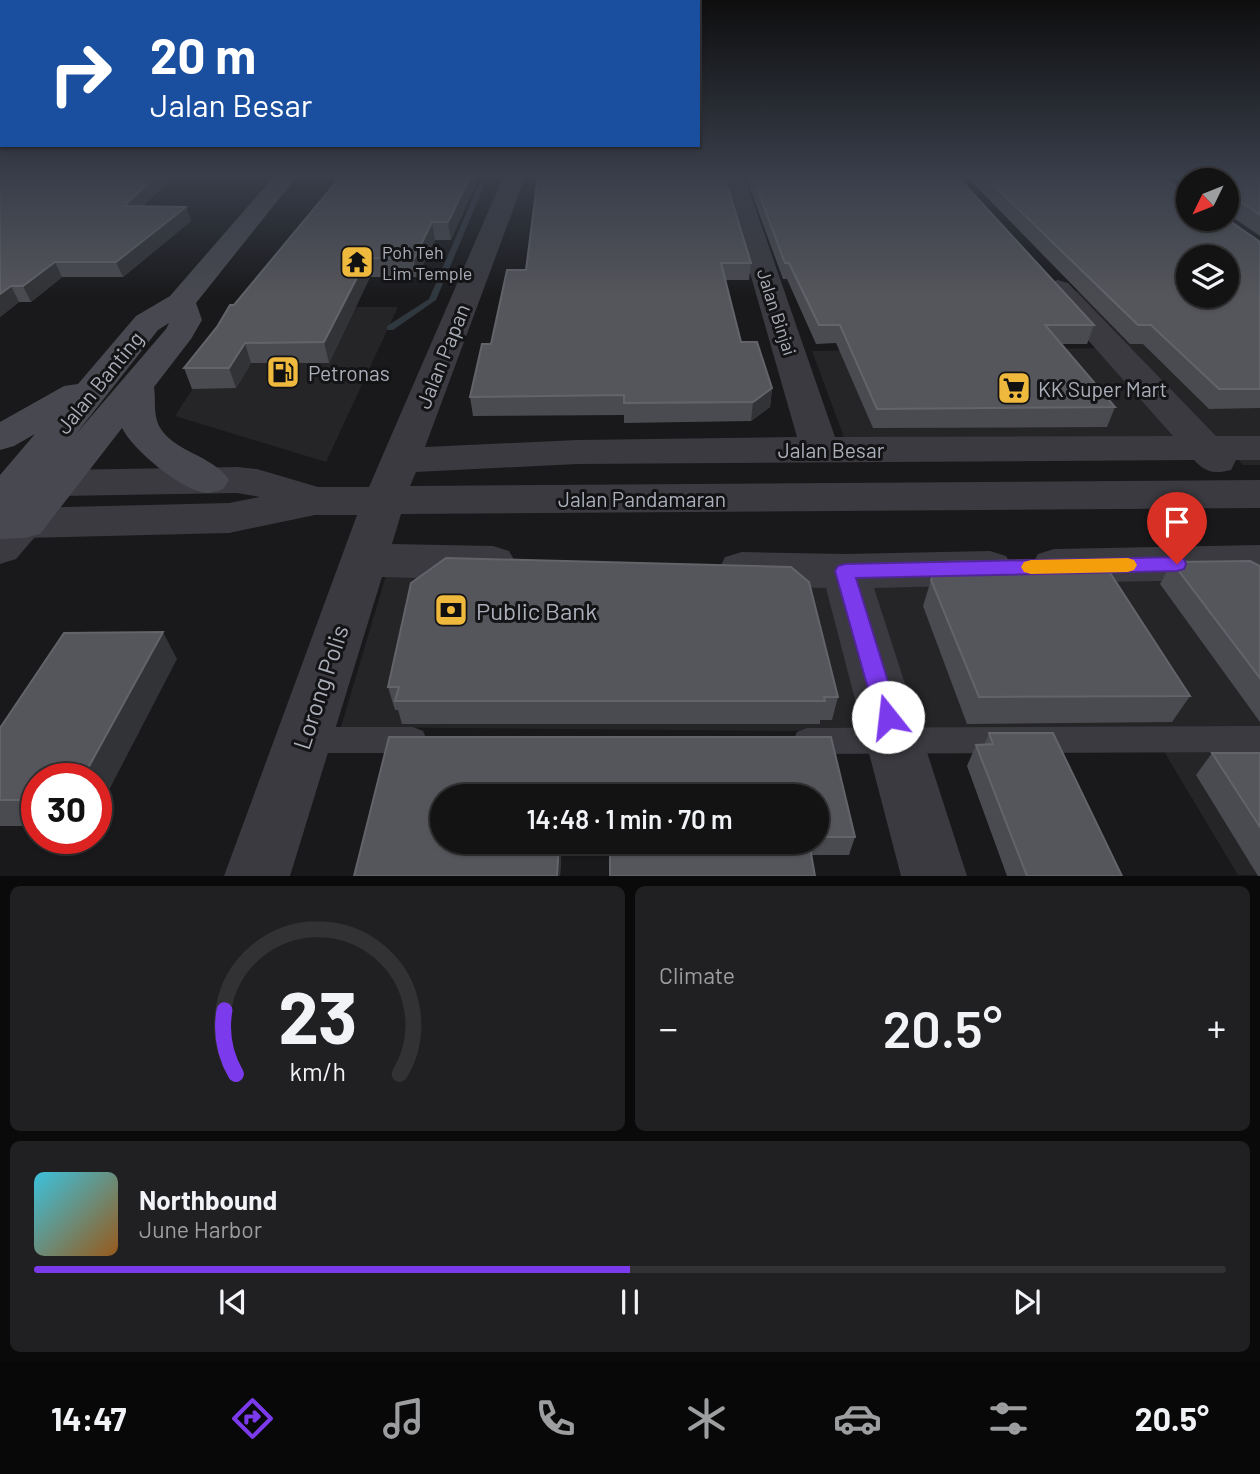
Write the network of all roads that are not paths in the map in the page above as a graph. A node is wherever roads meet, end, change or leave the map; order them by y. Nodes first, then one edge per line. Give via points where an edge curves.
1 (253, 216) edge
2 (499, 216) edge
3 (746, 216) edge
4 (1037, 267) edge
5 (181, 302) junction
6 (97, 382) junction
7 (137, 388) junction
8 (0, 438) edge
9 (820, 449) junction
10 (1207, 449) junction
11 (1260, 449) edge
12 (402, 460) junction
13 (208, 480) junction
14 (60, 484) junction
15 (1256, 499) edge
16 (384, 500) junction
17 (315, 501) junction
18 (7, 511) edge
19 (362, 560) junction
20 (1260, 562) edge
21 (528, 564) edge
22 (707, 568) edge
23 (845, 571) junction
24 (1260, 739) edge
25 (302, 740) junction
26 (440, 741) edge
27 (785, 741) edge
28 (895, 741) junction
29 (257, 876) edge
30 (934, 876) edge

1 - 5 main road, Jalan Banting
2 - 12 street, Jalan Papan
3 - 9 street, Jalan Binjai
4 - 10 street
5 - 6 main road, Jalan Banting via 147,323
5 - 7 main road via 186,320 180,332
6 - 8 main road
6 - 18 main road, Jalan Banting
7 - 13 main road via 141,430
7 - 14 main road
9 - 10 street, Jalan Besar
9 - 12 street, Jalan Besar
10 - 11 street, Jalan Besar
10 - 15 street
12 - 16 street, Jalan Papan
13 - 14 street
13 - 17 street via 257,482
14 - 18 main road
15 - 16 street, Jalan Pandamaran
16 - 17 street, Jalan Pandamaran
16 - 19 street, Lorong Polis
17 - 18 street, Jalan Pandamaran via 229,518
19 - 21 street
19 - 25 street, Lorong Polis
20 - 23 street
22 - 23 street
23 - 28 street
24 - 28 lane
25 - 26 lane
25 - 29 street, Lorong Polis
27 - 28 lane
28 - 30 street

